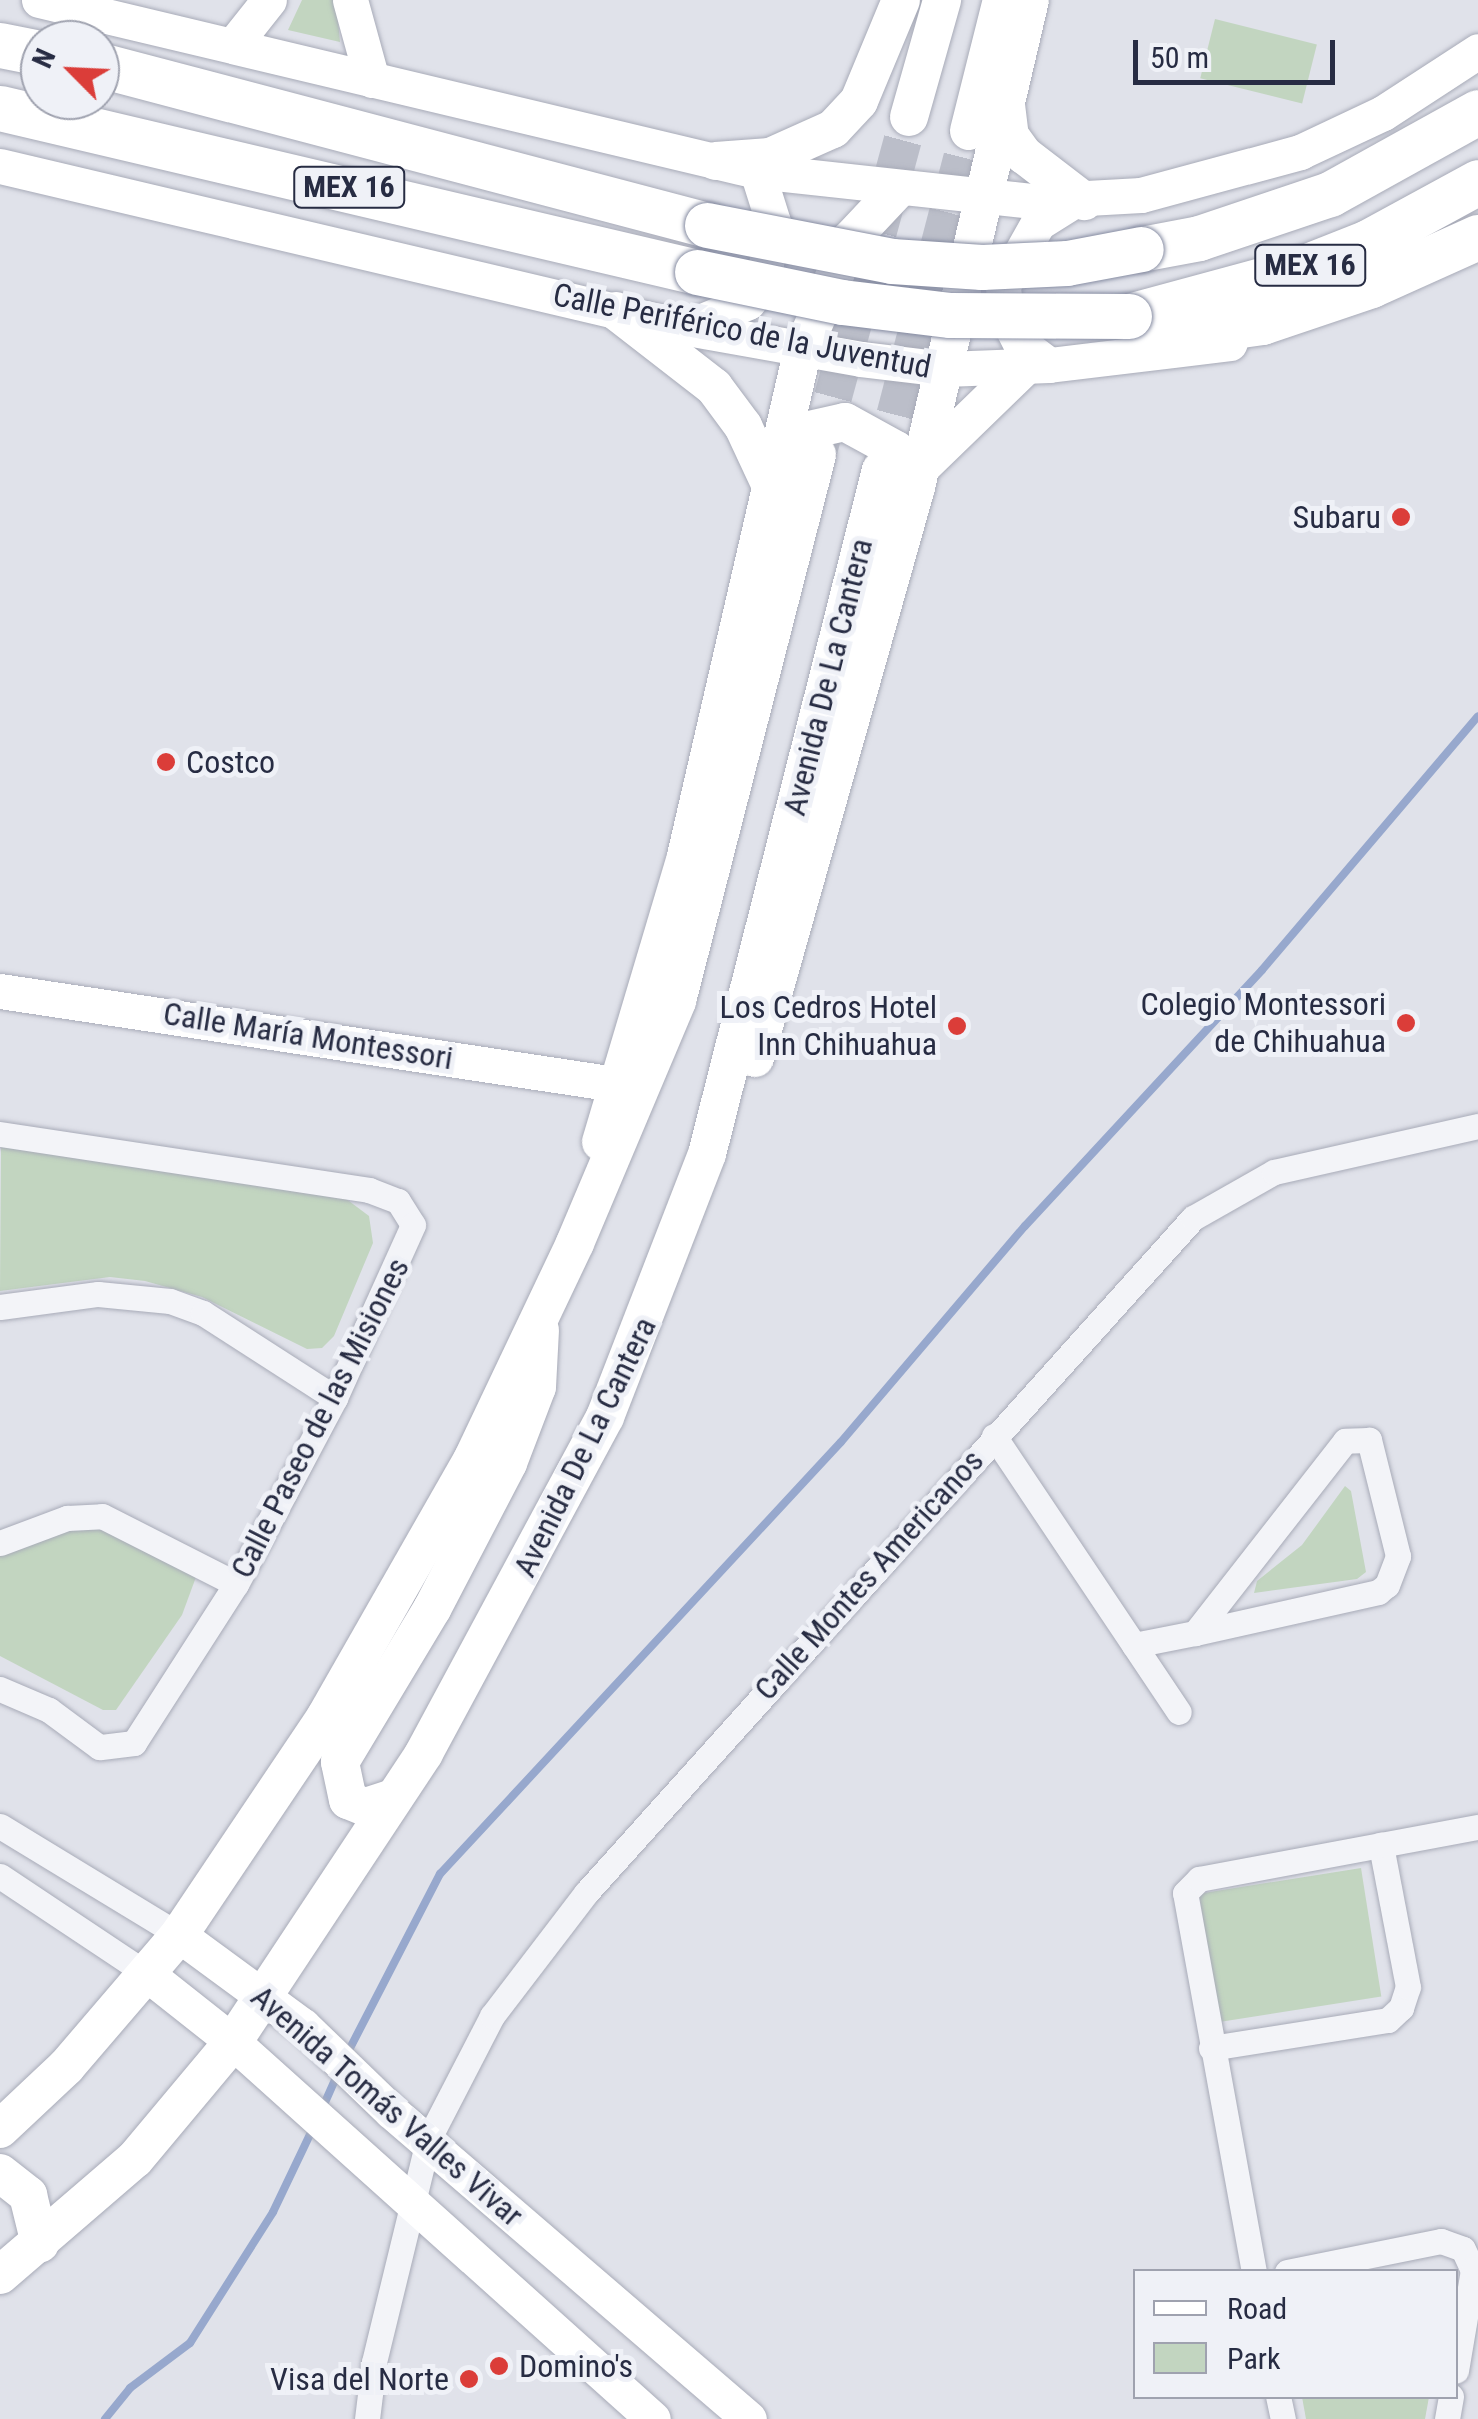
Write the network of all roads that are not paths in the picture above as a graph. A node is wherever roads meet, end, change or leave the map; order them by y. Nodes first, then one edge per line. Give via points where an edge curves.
1 (39, 0) edge
2 (269, 0) edge
3 (350, 0) edge
4 (901, 0) edge
5 (942, 0) edge
6 (1002, 0) edge
7 (1030, 0) edge
8 (234, 44) junction
9 (1478, 51) edge
10 (120, 71) edge
11 (372, 80) junction
12 (1006, 105) junction
13 (0, 108) edge
14 (1478, 112) edge
15 (909, 117) tunnel mouth
16 (969, 131) tunnel mouth
17 (716, 161) junction
18 (0, 166) edge
19 (757, 170) junction
20 (1478, 182) edge
21 (898, 190) junction
22 (981, 198) junction
23 (1079, 201) junction
24 (1478, 237) edge
25 (1478, 248) edge
26 (616, 312) junction
27 (1129, 316) junction
28 (687, 328) junction
29 (803, 350) junction
30 (1037, 366) junction
31 (945, 369) junction
32 (817, 455) tunnel mouth
33 (774, 469) junction
34 (881, 470) tunnel mouth
35 (918, 478) junction
36 (0, 991) edge
37 (615, 1084) junction
38 (1478, 1126) edge
39 (0, 1134) edge
40 (707, 1154) junction
41 (603, 1178) junction
42 (0, 1307) edge
43 (542, 1313) junction
44 (335, 1398) junction
45 (994, 1436) junction
46 (0, 1543) edge
47 (236, 1584) junction
48 (1194, 1632) junction
49 (1134, 1645) junction
50 (0, 1689) edge
51 (1178, 1712) dead end
52 (393, 1798) junction
53 (1478, 1826) edge
54 (9, 1831) edge
55 (1381, 1845) junction
56 (0, 1861) edge
57 (0, 1876) edge
58 (179, 1935) junction
59 (146, 1974) junction
60 (266, 1996) junction
61 (233, 2042) junction
62 (1212, 2048) junction
63 (0, 2128) edge
64 (428, 2140) junction
65 (0, 2173) edge
66 (410, 2201) junction
67 (40, 2244) junction
68 (1253, 2269) edge
69 (1301, 2269) edge
70 (0, 2275) edge
71 (1458, 2359) edge
72 (367, 2419) edge
73 (653, 2419) edge
74 (749, 2419) edge

1 - 8 main road
2 - 8 main road
3 - 11 main road
4 - 17 main road via 860,101 834,128 770,157
5 - 15 main road
6 - 16 main road
7 - 12 main road
8 - 11 main road
9 - 23 main road via 1383,114 1300,152 1196,182
10 - 14 highway, MEX 16, bridge via 707,225 838,253 982,267 1067,262 1199,238 1330,194
11 - 17 main road
12 - 22 main road
12 - 23 main road via 1010,136 1024,155
13 - 27 highway, Calle Periférico de la Juventud / MEX 16, bridge via 842,302 950,315
17 - 19 main road
18 - 26 main road, Calle Periférico de la Juventud
19 - 21 main road
19 - 28 main road via 773,222 764,282 748,302
20 - 27 highway, MEX 16 via 1368,242 1294,271
21 - 22 main road
21 - 29 main road via 850,240
22 - 23 main road
22 - 31 main road
23 - 30 main road via 1038,223 1003,285 1006,316
24 - 27 highway via 1371,285 1262,322 1198,331
25 - 30 main road, Calle Periférico de la Juventud via 1305,326 1183,351
26 - 28 main road, Calle Periférico de la Juventud
26 - 33 main road via 714,388
28 - 29 main road, Calle Periférico de la Juventud
29 - 31 main road, Calle Periférico de la Juventud
29 - 33 main road
30 - 31 main road, Calle Periférico de la Juventud
30 - 35 main road
31 - 35 main road
32 - 41 main road, Avenida De La Cantera via 677,1001
33 - 35 main road via 806,428 845,422 896,450
33 - 37 main road via 686,856
34 - 40 main road, Avenida De La Cantera
35 - 40 main road via 778,988 737,1100
36 - 37 main road, Calle María Montessori
37 - 41 main road via 602,1133
38 - 45 street, Calle Montes Americanos via 1274,1172 1222,1197 1167,1242
39 - 44 street, Calle Paseo de las Misiones via 369,1190 398,1200 413,1225 409,1244
40 - 52 main road, Avenida De La Cantera via 605,1417 485,1650
41 - 43 main road, Avenida De La Cantera
42 - 44 street via 98,1294 170,1301 203,1313
43 - 52 main road via 537,1387 508,1464 432,1609 340,1762 348,1800 365,1807
43 - 58 main road, Avenida De La Cantera via 473,1458 345,1683
44 - 47 street, Calle Paseo de las Misiones
45 - 49 street
45 - 64 street, Calle Montes Americanos via 532,1958 460,2072
46 - 47 street via 67,1518 102,1516
47 - 50 street, Calle Paseo de las Misiones via 134,1743 123,1749 98,1747 50,1710
48 - 48 street via 1386,1585 1398,1556 1369,1440 1345,1441
48 - 49 street
49 - 51 street
52 - 60 main road, Avenida De La Cantera
53 - 55 street
54 - 56 street
54 - 58 street, Avenida Tomás Valles Vivar
55 - 62 street via 1190,1885 1184,1911
55 - 62 street via 1408,1987 1401,2008 1388,2020
57 - 59 street, Avenida Tomás Valles Vivar
58 - 59 main road, Avenida De La Cantera
58 - 60 main road, Avenida Tomás Valles Vivar
59 - 61 main road, Avenida Tomás Valles Vivar
59 - 63 main road, Avenida De La Cantera via 66,2067
60 - 61 main road, Avenida De La Cantera
60 - 64 main road, Avenida Tomás Valles Vivar
61 - 66 main road, Avenida Tomás Valles Vivar
61 - 67 main road, Avenida De La Cantera via 135,2159
62 - 68 street
64 - 66 street, Calle Montes Americanos
64 - 74 main road, Avenida Tomás Valles Vivar
65 - 67 main road via 28,2195
66 - 72 street, Calle Montes Americanos
66 - 73 main road, Avenida Tomás Valles Vivar
67 - 70 main road, Avenida De La Cantera
69 - 71 street via 1441,2240 1463,2249 1473,2270

